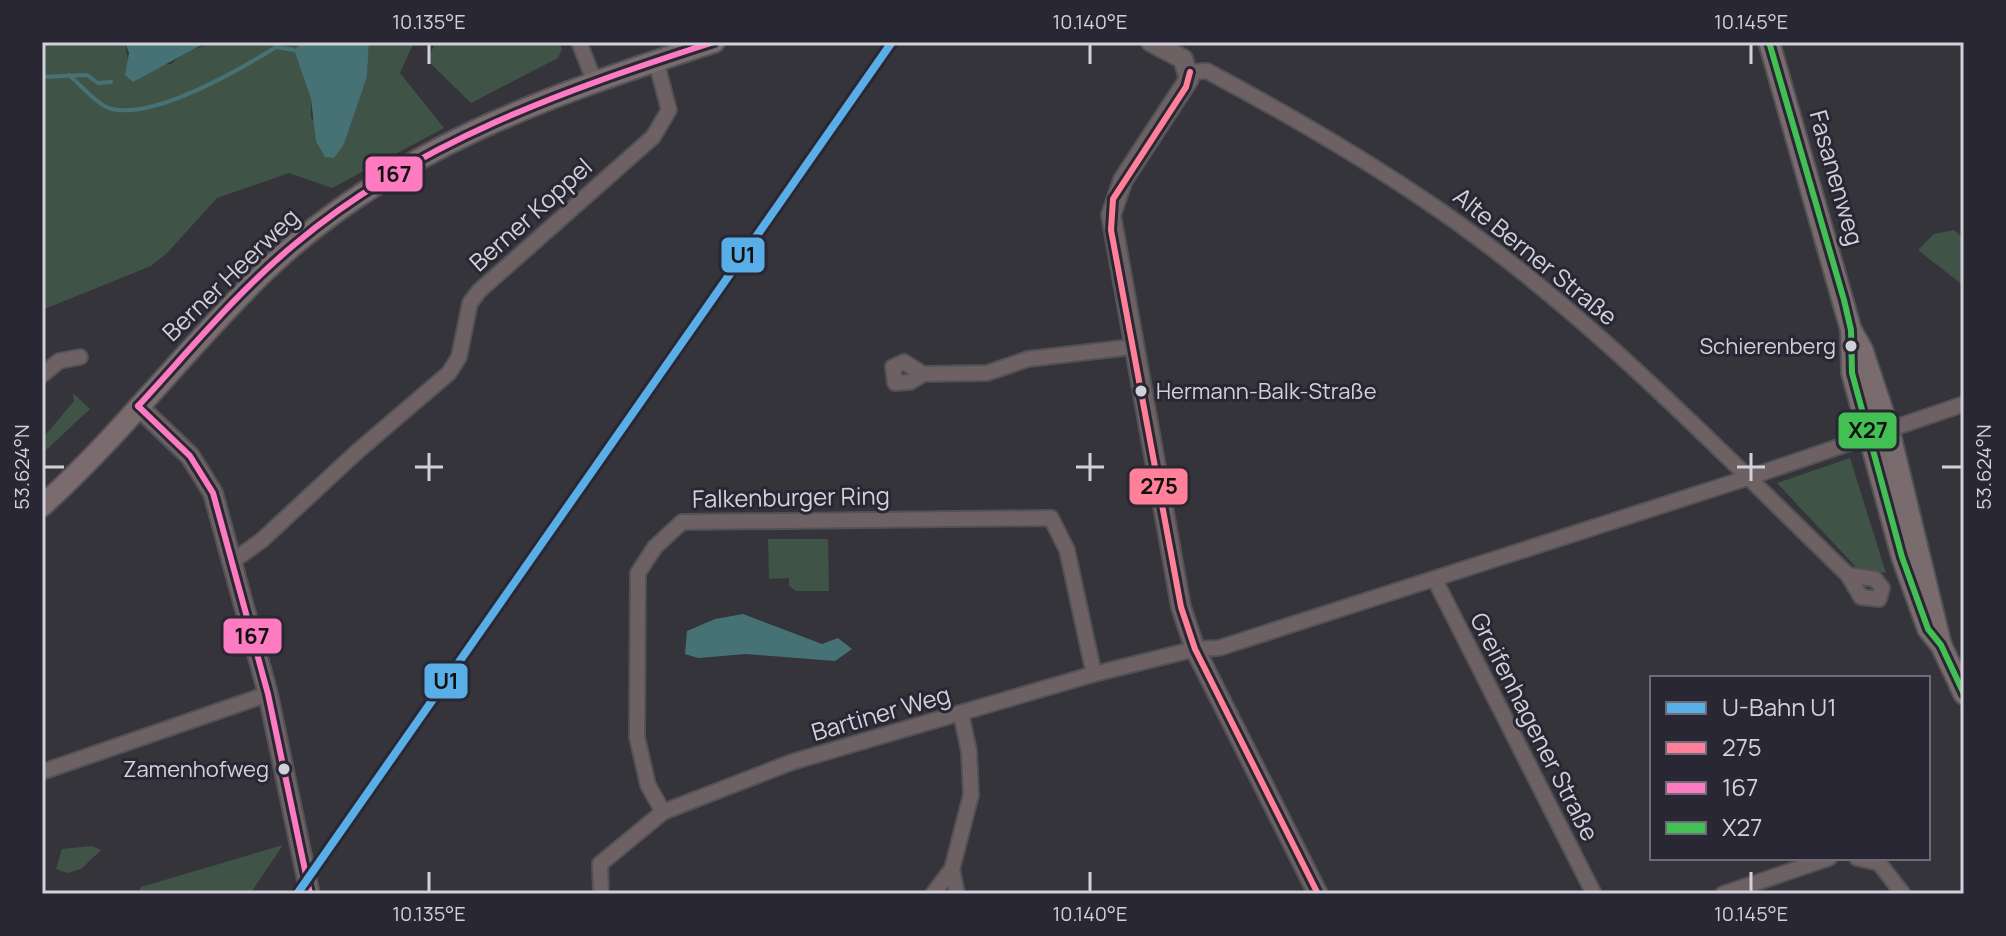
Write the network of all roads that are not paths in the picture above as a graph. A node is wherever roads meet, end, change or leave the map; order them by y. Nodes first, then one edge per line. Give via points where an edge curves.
1 (579, 42) edge
2 (714, 42) edge
3 (1151, 42) edge
4 (1769, 42) edge
5 (656, 61) junction
6 (1190, 72) junction
7 (594, 80) junction
8 (1851, 330) junction
9 (1132, 347) junction
10 (80, 357) dead end
11 (923, 374) dead end
12 (42, 375) edge
13 (1964, 404) edge
14 (138, 406) junction
15 (1889, 430) junction
16 (1868, 437) junction
17 (1747, 478) junction
18 (42, 506) edge
19 (233, 561) junction
20 (1917, 574) junction
21 (1848, 575) dead end
22 (1435, 580) junction
23 (1195, 649) junction
24 (1094, 674) junction
25 (268, 694) junction
26 (1964, 694) edge
27 (961, 714) junction
28 (42, 772) edge
29 (663, 812) junction
30 (1823, 860) edge
31 (1866, 860) edge
32 (952, 869) junction
33 (310, 894) edge
34 (601, 894) edge
35 (933, 894) edge
36 (957, 894) edge
37 (1318, 894) edge
38 (1594, 894) edge
39 (1723, 894) edge
40 (1903, 894) edge

1 - 7 street
2 - 5 main road, Berner Heerweg
3 - 6 street, Alte Berner Straße via 1183,59
4 - 8 main road, Fasanenweg
5 - 7 main road, Berner Heerweg
5 - 19 street, Berner Koppel via 669,110 653,137 479,291 470,303 459,357 446,377
6 - 9 street via 1186,87 1113,199 1111,230
6 - 17 street, Alte Berner Straße via 1207,71 1301,121 1427,202 1579,320
7 - 14 main road, Berner Heerweg via 501,116 362,193 264,272
8 - 15 main road, Fasanenweg
8 - 16 main road, Fasanenweg via 1850,362
9 - 11 street via 1028,359 987,373
9 - 23 street via 1181,607
10 - 12 street via 59,361
13 - 15 street
14 - 18 main road, Berner Heerweg
14 - 19 street via 180,445 208,481
15 - 16 street
15 - 20 main road, Fasanenweg
16 - 17 street
16 - 20 main road, Fasanenweg
17 - 21 street, Alte Berner Straße
17 - 22 street
19 - 25 street
20 - 26 main road
22 - 23 street via 1219,648
22 - 38 street, Greifenhagener Straße
23 - 24 street, Bartiner Weg
23 - 37 street
24 - 27 street, Bartiner Weg
24 - 29 street, Falkenburger Ring via 1067,550 1051,518 682,522 655,547 638,573 637,737 648,785
25 - 28 street
25 - 33 street
27 - 29 street, Bartiner Weg via 792,762
27 - 32 street via 971,795
29 - 34 street, Bartiner Weg via 600,864
30 - 39 street
31 - 40 street via 1879,863
32 - 35 street
32 - 36 street

